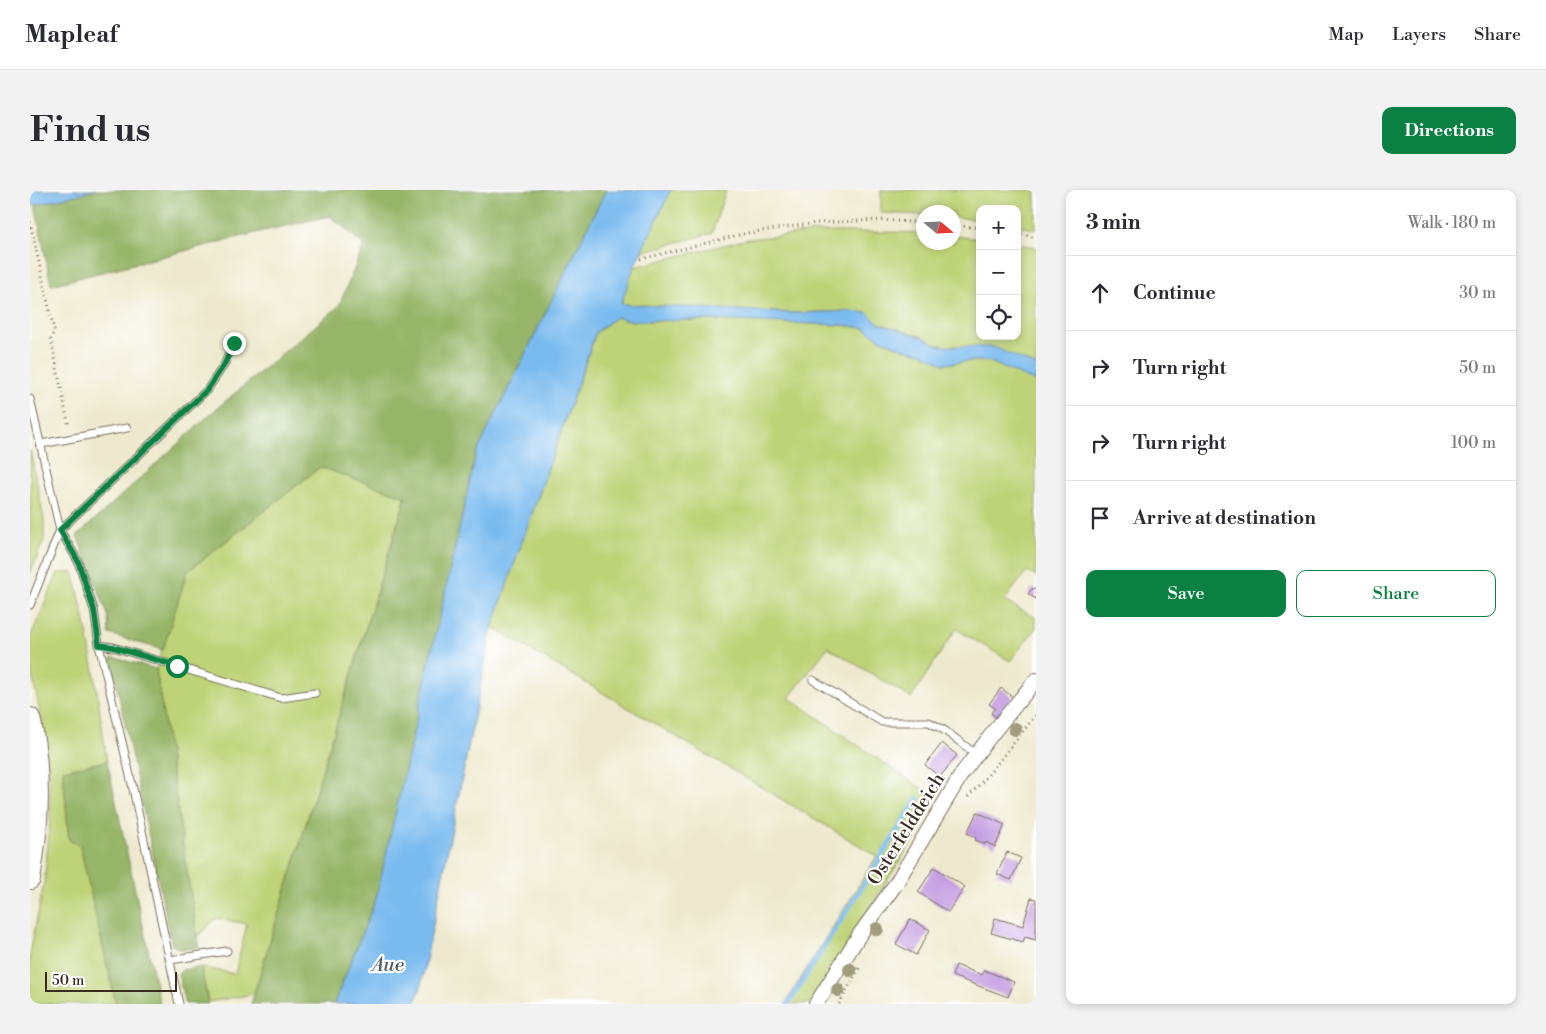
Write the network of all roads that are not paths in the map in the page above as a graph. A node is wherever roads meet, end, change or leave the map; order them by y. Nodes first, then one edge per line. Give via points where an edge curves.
1 (234, 343) dead end
2 (30, 399) edge
3 (127, 428) dead end
4 (41, 444) junction
5 (60, 530) junction
6 (30, 605) edge
7 (99, 645) junction
8 (813, 680) dead end
9 (1036, 680) edge
10 (315, 693) dead end
11 (30, 718) edge
12 (976, 754) junction
13 (30, 879) edge
14 (227, 951) dead end
15 (170, 960) junction
16 (179, 1004) edge
17 (816, 1004) edge

1 - 5 lane via 207,390
2 - 4 lane
3 - 4 lane
4 - 5 lane
5 - 6 lane
5 - 7 lane via 78,561 94,610
7 - 10 lane via 281,698
7 - 15 lane
8 - 12 lane via 882,722 929,722
9 - 12 street, Osterfelddeich
11 - 13 main road via 36,754 38,804
12 - 17 street, Osterfelddeich
14 - 15 lane
15 - 16 lane

